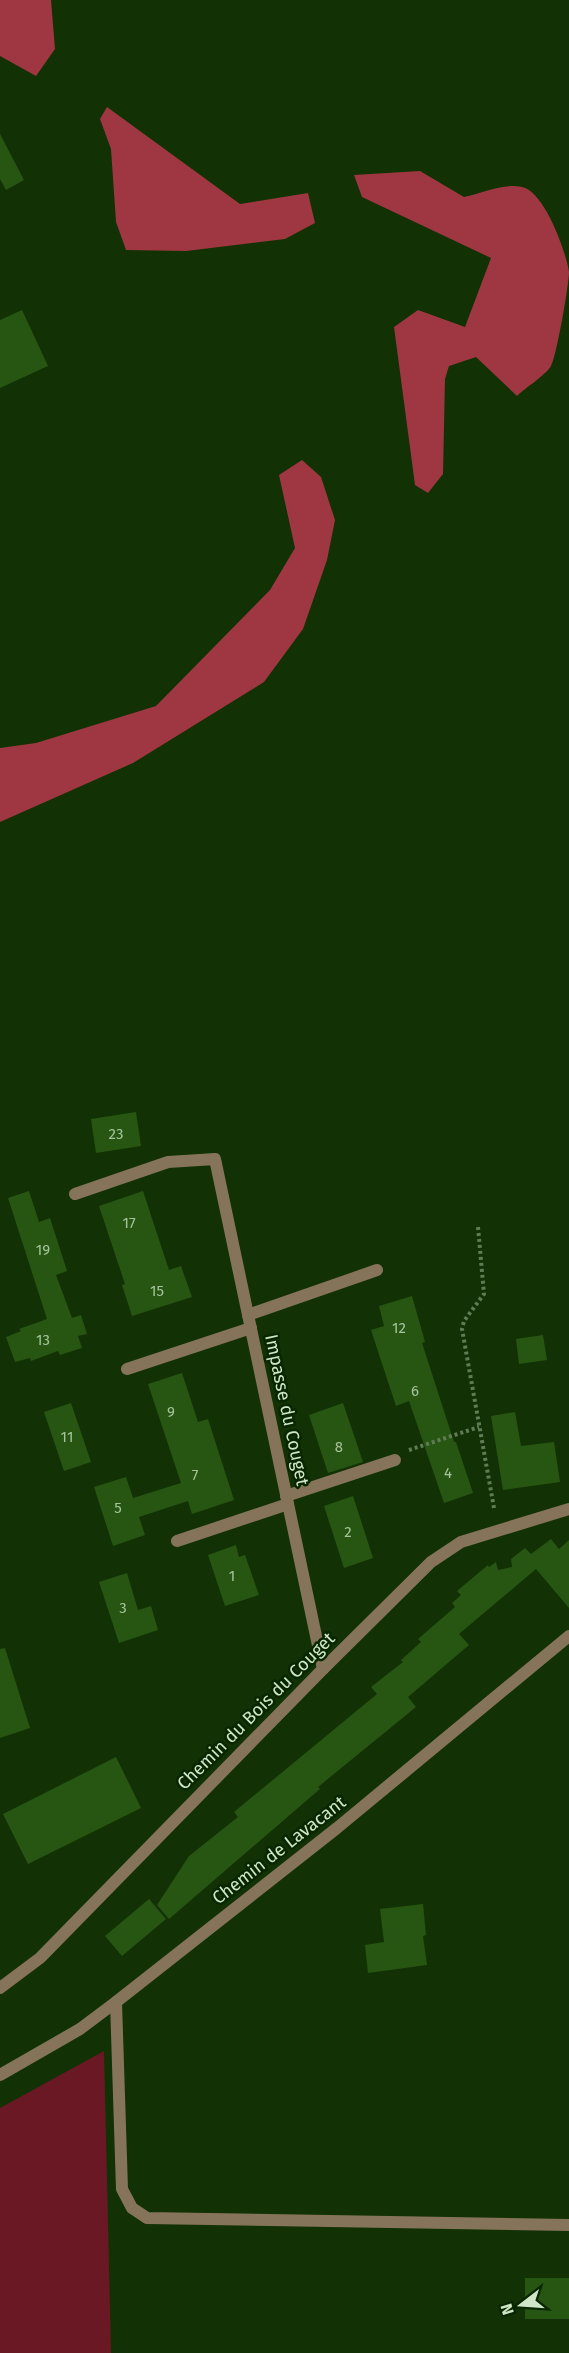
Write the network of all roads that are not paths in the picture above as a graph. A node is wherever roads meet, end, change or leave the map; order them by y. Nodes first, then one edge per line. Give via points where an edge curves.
1 (75, 1194) dead end
2 (377, 1270) dead end
3 (248, 1315) junction
4 (251, 1328) junction
5 (127, 1369) dead end
6 (395, 1461) road end
7 (287, 1500) junction
8 (569, 1509) edge
9 (177, 1541) dead end
10 (569, 1636) edge
11 (323, 1669) junction
12 (0, 1988) edge
13 (116, 2002) junction
14 (0, 2075) edge
15 (569, 2225) edge

1 - 3 street, Impasse du Couget via 168,1162 215,1159
2 - 3 street
3 - 4 street, Impasse du Couget
4 - 5 street
4 - 7 street, Impasse du Couget
6 - 7 street
7 - 9 street
7 - 11 street, Impasse du Couget
8 - 11 street, Chemin du Bois du Couget via 460,1542 431,1562
10 - 13 street, Chemin de Lavacant via 338,1828
11 - 12 street, Chemin du Bois du Couget via 40,1958
13 - 14 street, Chemin de Lavacant via 80,2029
13 - 15 street via 122,2189 132,2208 147,2218

